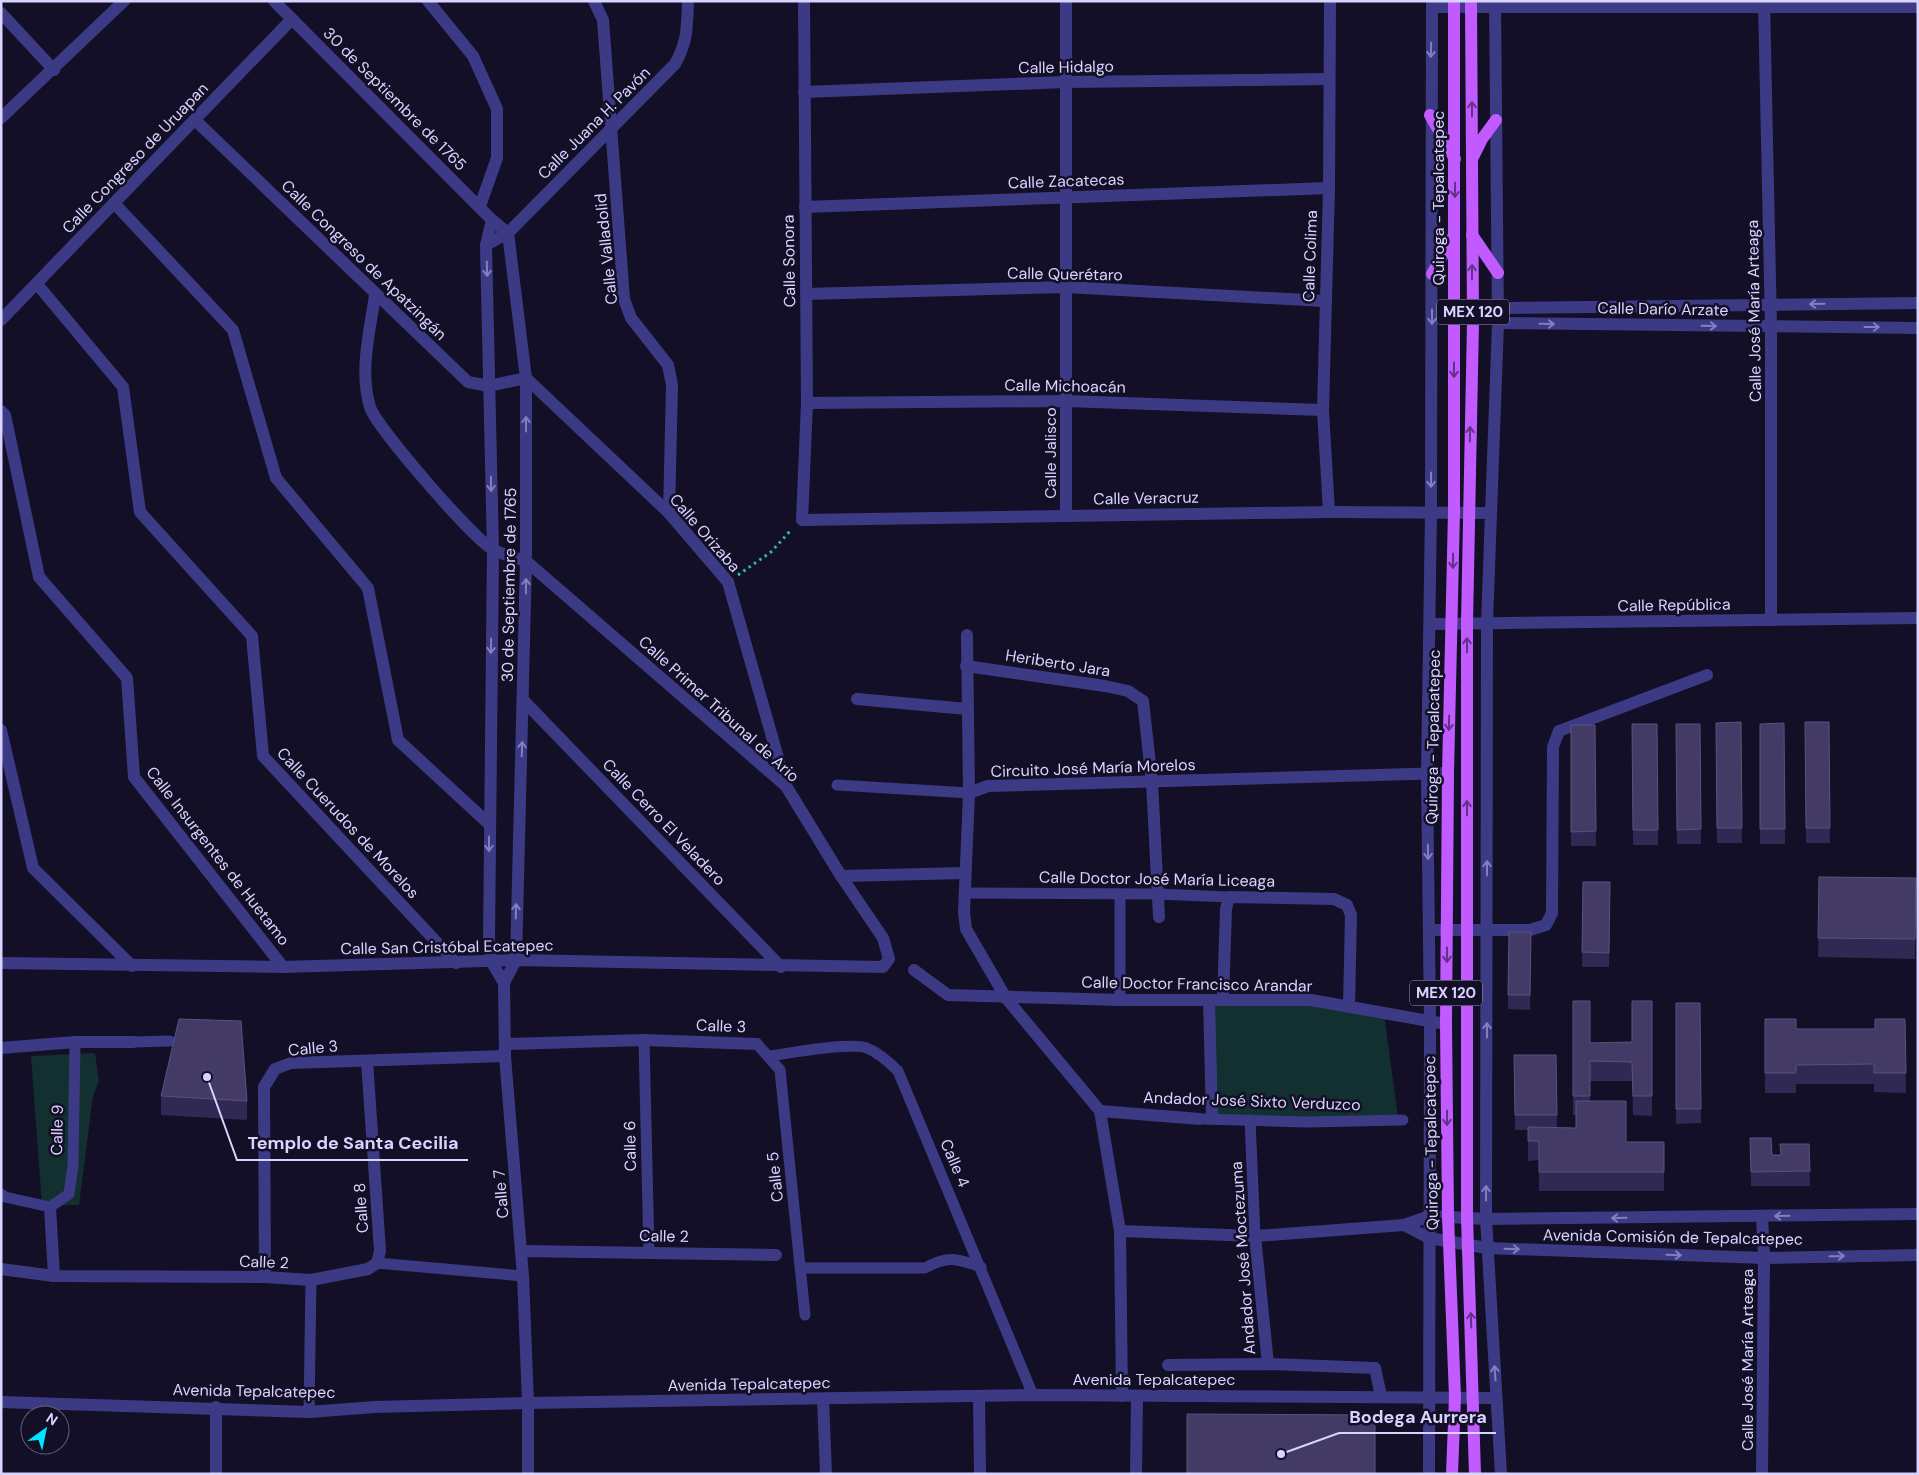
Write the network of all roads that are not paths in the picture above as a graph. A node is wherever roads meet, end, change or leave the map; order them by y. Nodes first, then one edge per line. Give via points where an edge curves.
1 (124, 1) edge
2 (274, 1) edge
3 (428, 1) edge
4 (594, 1) edge
5 (688, 1) edge
6 (804, 1) edge
7 (1066, 1) edge
8 (1330, 1) edge
9 (1432, 4) edge
10 (1454, 4) edge
11 (1471, 4) edge
12 (1495, 4) edge
13 (1764, 4) edge
14 (1918, 7) edge
15 (1, 13) edge
16 (292, 18) junction
17 (54, 70) junction
18 (1329, 79) junction
19 (1065, 82) junction
20 (804, 92) junction
21 (1430, 115) junction
22 (1, 118) edge
23 (194, 120) junction
24 (1496, 120) junction
25 (612, 129) junction
26 (1472, 160) junction
27 (1456, 161) junction
28 (1329, 188) junction
29 (1066, 198) junction
30 (114, 203) junction
31 (480, 206) junction
32 (805, 207) junction
33 (492, 220) junction
34 (508, 233) junction
35 (1454, 235) junction
36 (1472, 235) junction
37 (486, 245) junction
38 (1498, 273) junction
39 (1432, 274) junction
40 (36, 284) junction
41 (1066, 288) junction
42 (806, 294) junction
43 (375, 295) junction
44 (1324, 301) junction
45 (1918, 303) edge
46 (1771, 305) junction
47 (1498, 308) junction
48 (1, 320) edge
49 (1498, 323) junction
50 (1771, 327) junction
51 (1918, 328) edge
52 (526, 378) junction
53 (490, 386) junction
54 (1066, 400) junction
55 (807, 403) junction
56 (1323, 410) junction
57 (1, 412) edge
58 (1329, 512) junction
59 (1431, 512) junction
60 (1454, 512) junction
61 (1469, 512) junction
62 (669, 513) junction
63 (1491, 513) junction
64 (1066, 515) junction
65 (802, 520) joint
66 (493, 550) junction
67 (526, 561) junction
68 (1918, 618) edge
69 (1771, 620) junction
70 (1467, 623) junction
71 (1488, 623) junction
72 (1430, 624) junction
73 (1452, 624) junction
74 (967, 635) dead end
75 (966, 666) junction
76 (1707, 675) dead end
77 (857, 699) dead end
78 (523, 700) junction
79 (967, 709) junction
80 (1, 730) edge
81 (1427, 773) junction
82 (1448, 774) junction
83 (1152, 782) junction
84 (837, 785) dead end
85 (786, 786) junction
86 (969, 793) junction
87 (489, 824) junction
88 (965, 873) junction
89 (841, 876) junction
90 (965, 893) junction
91 (1120, 894) junction
92 (1157, 894) junction
93 (1230, 897) junction
94 (1159, 917) dead end
95 (1429, 930) junction
96 (1467, 930) junction
97 (1447, 931) junction
98 (1487, 931) junction
99 (889, 959) joint
100 (516, 960) junction
101 (491, 961) junction
102 (1, 963) edge
103 (456, 963) junction
104 (132, 966) junction
105 (283, 966) junction
106 (781, 966) junction
107 (914, 970) dead end
108 (504, 982) junction
109 (1006, 998) junction
110 (1120, 1000) junction
111 (1209, 1000) junction
112 (1223, 1000) junction
113 (1349, 1006) junction
114 (1430, 1021) junction
115 (1446, 1024) junction
116 (644, 1040) junction
117 (170, 1041) dead end
118 (75, 1042) junction
119 (133, 1042) joint
120 (757, 1044) joint
121 (1, 1048) edge
122 (505, 1050) junction
123 (770, 1056) junction
124 (367, 1061) junction
125 (1100, 1111) junction
126 (1206, 1119) junction
127 (1250, 1120) junction
128 (1403, 1120) dead end
129 (1, 1194) edge
130 (50, 1207) junction
131 (1918, 1214) edge
132 (1430, 1216) junction
133 (1448, 1216) junction
134 (1762, 1216) junction
135 (1467, 1217) junction
136 (1486, 1219) junction
137 (1404, 1225) junction
138 (1120, 1231) junction
139 (1254, 1236) junction
140 (1429, 1238) junction
141 (1449, 1243) junction
142 (1469, 1246) junction
143 (1487, 1248) junction
144 (522, 1251) junction
145 (649, 1252) junction
146 (776, 1255) dead end
147 (1918, 1255) edge
148 (1764, 1258) junction
149 (377, 1263) junction
150 (981, 1267) junction
151 (801, 1268) junction
152 (1, 1269) edge
153 (54, 1276) junction
154 (523, 1276) junction
155 (265, 1277) junction
156 (311, 1280) junction
157 (806, 1315) dead end
158 (1268, 1364) junction
159 (1168, 1365) dead end
160 (1033, 1395) junction
161 (1122, 1396) junction
162 (1137, 1396) junction
163 (1381, 1396) junction
164 (1429, 1396) junction
165 (979, 1397) junction
166 (1455, 1397) junction
167 (1473, 1398) junction
168 (1496, 1398) junction
169 (823, 1400) junction
170 (1, 1402) edge
171 (528, 1403) junction
172 (216, 1407) junction
173 (309, 1412) junction
174 (216, 1474) edge
175 (528, 1474) edge
176 (826, 1474) edge
177 (980, 1474) edge
178 (1136, 1474) edge
179 (1429, 1474) edge
180 (1452, 1474) edge
181 (1475, 1474) edge
182 (1501, 1474) edge
183 (1762, 1474) edge

1 - 17 street
2 - 16 street, 30 de Septiembre de 1765
3 - 31 street via 473,56 497,109 497,158
4 - 25 street, Calle Valladolid via 603,20
5 - 25 street, Calle Juana H. Pavón via 687,35 676,64
6 - 20 street, Calle Sonora
7 - 19 street, Calle Jalisco
8 - 18 street, Calle Colima
9 - 10 street
9 -> 21 street
10 - 11 street
10 - 27 main road, Quiroga - Tepalcatepec / MEX 120
11 - 12 street
26 -> 11 main road, Quiroga - Tepalcatepec / MEX 120
12 - 13 street
12 - 24 street
13 - 14 street
13 - 46 street, Calle José María Arteaga
15 - 17 street
16 - 23 street, Calle Congreso de Uruapan
16 - 31 street, 30 de Septiembre de 1765
17 - 22 street
18 - 19 street, Calle Hidalgo
18 - 28 street, Calle Colima
19 - 20 street, Calle Hidalgo
19 - 29 street, Calle Jalisco
20 - 32 street, Calle Sonora
21 - 27 main road
21 - 39 street
23 - 30 street, Calle Congreso de Uruapan
23 - 43 street, Calle Congreso de Apatzingán
24 - 26 main road
24 - 38 street
25 - 34 street, Calle Juana H. Pavón
25 - 62 street, Calle Valladolid via 624,299 630,318 668,365 672,385
26 - 36 main road, Quiroga - Tepalcatepec / MEX 120
27 -> 35 main road, Quiroga - Tepalcatepec / MEX 120
28 - 29 street, Calle Zacatecas
28 - 44 street, Calle Colima
29 - 32 street, Calle Zacatecas
29 - 41 street, Calle Jalisco
30 - 40 street, Calle Congreso de Uruapan
30 - 87 street via 233,330 276,478 368,588 398,740
31 - 33 street, 30 de Septiembre de 1765
32 - 42 street, Calle Sonora
33 - 34 street, 30 de Septiembre de 1765
33 - 37 street, 30 de Septiembre de 1765
34 - 37 street, Calle Juana H. Pavón
34 - 52 street, 30 de Septiembre de 1765
35 - 39 main road
35 -> 60 main road, Quiroga - Tepalcatepec / MEX 120
36 - 38 main road
61 -> 36 main road, Quiroga - Tepalcatepec / MEX 120
37 -> 53 street, 30 de Septiembre de 1765
38 - 47 street
39 -> 59 street
40 - 48 street, Calle Congreso de Uruapan
40 - 103 street, Calle Cuerudos de Morelos via 123,387 140,512 252,636 263,756
41 - 42 street, Calle Querétaro
41 - 44 street, Calle Querétaro
41 - 54 street, Calle Jalisco
42 - 55 street, Calle Sonora
43 - 53 street, Calle Congreso de Apatzingán via 468,382
43 - 66 street via 364,368 370,409 463,523
44 - 56 street, Calle Colima
45 -> 46 street, Calle Darío Arzate
46 - 47 street, Calle Darío Arzate
46 - 50 street, Calle José María Arteaga
47 - 49 street
49 -> 50 street, Calle Darío Arzate
49 - 63 street
50 -> 51 street, Calle Darío Arzate
50 - 69 street, Calle José María Arteaga
52 - 53 street, Calle Congreso de Apatzingán
52 - 62 street, Calle Orizaba
67 -> 52 street, 30 de Septiembre de 1765
53 -> 66 street, 30 de Septiembre de 1765
54 - 55 street, Calle Michoacán
54 - 56 street, Calle Michoacán
54 - 64 street, Calle Jalisco
55 - 65 street, Calle Sonora
56 - 58 street, Calle Colima
57 - 105 street, Calle Insurgentes de Huetamo via 6,415 39,577 127,678 134,777
58 - 59 street, Calle Veracruz
58 - 64 street, Calle Veracruz
59 - 60 street, Calle Veracruz
59 - 72 street
60 - 61 street, Calle Veracruz
60 -> 73 main road, Quiroga - Tepalcatepec / MEX 120
61 - 63 street, Calle Veracruz
61 - 70 main road, Quiroga - Tepalcatepec / MEX 120
62 - 85 street, Calle Orizaba via 728,582
63 - 71 street
64 - 65 street, Calle Veracruz
66 - 67 street
66 -> 87 street, 30 de Septiembre de 1765
78 -> 67 street, 30 de Septiembre de 1765
67 - 85 street, Calle Primer Tribunal de Ario
68 - 69 street, Calle República
69 - 71 street, Calle República
70 - 71 street, Calle República
70 - 73 street, Calle República
96 -> 70 main road, Quiroga - Tepalcatepec / MEX 120
98 -> 71 street
72 - 73 street, Calle República
72 - 81 street
73 -> 82 main road, Quiroga - Tepalcatepec / MEX 120
74 - 75 street
75 - 79 street
75 - 83 street, Heriberto Jara via 1128,691 1143,701
76 - 98 street via 1560,731 1553,747 1552,913 1546,925 1530,930
77 - 79 street
100 -> 78 street, 30 de Septiembre de 1765
78 - 106 street, Calle Cerro El Veladero
79 - 86 street
80 - 104 street via 33,868
81 - 82 street, Circuito José María Morelos
81 - 83 street, Circuito José María Morelos
81 -> 95 street
82 - 97 main road, Quiroga - Tepalcatepec / MEX 120
83 - 86 street, Circuito José María Morelos via 988,786
83 - 92 street
84 - 86 street
85 - 89 street, Calle Primer Tribunal de Ario
86 - 88 street
87 -> 101 street, 30 de Septiembre de 1765
88 - 89 street
88 - 90 street
89 - 99 street, Calle Primer Tribunal de Ario via 883,938
90 - 91 street, Calle Doctor José María Liceaga
90 - 109 street via 966,929
91 - 92 street, Calle Doctor José María Liceaga
91 - 110 street
92 - 93 street, Calle Doctor José María Liceaga
92 - 94 street
93 - 112 street via 1226,909
93 - 113 street, Calle Doctor José María Liceaga via 1334,899 1347,905 1351,915
95 - 97 street
95 - 114 street
96 - 97 street
96 - 98 street
96 - 135 main road, Quiroga - Tepalcatepec / MEX 120
97 -> 115 main road, Quiroga - Tepalcatepec / MEX 120
136 -> 98 street
99 - 106 street, Calle San Cristóbal Ecatepec via 883,967
100 - 101 street, Calle San Cristóbal Ecatepec
100 - 106 street, Calle San Cristóbal Ecatepec
100 - 108 street, Calle 7
101 - 103 street, Calle San Cristóbal Ecatepec
101 - 108 street
102 - 104 street, Calle San Cristóbal Ecatepec
103 - 105 street, Calle San Cristóbal Ecatepec
104 - 105 street, Calle San Cristóbal Ecatepec
107 - 109 street, Calle Doctor Francisco Arandar via 948,995
108 - 122 street, Calle 7
109 - 110 street, Calle Doctor Francisco Arandar
109 - 125 street
110 - 111 street, Calle Doctor Francisco Arandar
111 - 112 street, Calle Doctor Francisco Arandar
111 - 126 street
112 - 113 street, Calle Doctor Francisco Arandar via 1311,1000
113 - 114 street, Calle Doctor Francisco Arandar
114 - 115 street, Calle Doctor Francisco Arandar
114 - 132 street
115 -> 133 main road, Quiroga - Tepalcatepec / MEX 120
116 - 120 street, Calle 3
116 - 122 street, Calle 3
116 - 145 street, Calle 6
117 - 119 street
118 - 119 street
118 - 121 street
118 - 130 street, Calle 9 via 73,1165 69,1194
120 - 123 street, Calle 5
122 - 124 street, Calle 3
122 - 144 street, Calle 7
123 - 150 street, Calle 4 via 826,1048 865,1048 884,1058 898,1071
123 - 151 street, Calle 5 via 780,1070
124 - 149 street, Calle 8 via 380,1251
124 - 155 street, Calle 3 via 291,1063 275,1069 264,1087
125 - 126 street, Andador José Sixto Verduzco
125 - 138 street
126 - 127 street, Andador José Sixto Verduzco
127 - 128 street, Andador José Sixto Verduzco
127 - 139 street, Andador José Moctezuma
129 - 130 street
130 - 153 street
131 -> 134 street, Avenida Comisión de Tepalcatepec
132 - 133 street, Avenida Comisión de Tepalcatepec
132 - 137 street, Avenida Comisión de Tepalcatepec
132 - 140 street
133 - 135 street, Avenida Comisión de Tepalcatepec
133 - 141 main road, Quiroga - Tepalcatepec / MEX 120
134 -> 136 street, Avenida Comisión de Tepalcatepec
134 - 148 street, Calle José María Arteaga
135 - 136 street, Avenida Comisión de Tepalcatepec
135 - 142 main road, Quiroga - Tepalcatepec / MEX 120
136 - 143 street
137 - 139 street, Avenida Comisión de Tepalcatepec
137 - 140 street, Avenida Comisión de Tepalcatepec
138 - 139 street, Avenida Comisión de Tepalcatepec
138 - 161 street
139 - 158 street, Andador José Moctezuma
140 - 141 street, Avenida Comisión de Tepalcatepec
140 - 164 street
141 - 142 street, Avenida Comisión de Tepalcatepec
141 - 166 main road, Quiroga - Tepalcatepec / MEX 120
142 - 143 street, Avenida Comisión de Tepalcatepec
167 -> 142 main road, Quiroga - Tepalcatepec / MEX 120
143 -> 148 street, Avenida Comisión de Tepalcatepec
168 -> 143 street
144 - 145 street, Calle 2
144 - 154 street, Calle 7
145 - 146 street, Calle 2
148 -> 147 street, Avenida Comisión de Tepalcatepec
148 - 183 street, Calle José María Arteaga
149 - 154 street, Calle 2
149 - 156 street, Calle 2 via 368,1269
150 - 151 street via 954,1258 939,1260 925,1268
150 - 160 street, Calle 4
151 - 157 street, Calle 5
152 - 153 street, Calle 2
153 - 155 street, Calle 2
154 - 171 street, Calle 7
155 - 156 street, Calle 2
156 - 173 street
158 - 159 street
158 - 163 street via 1375,1368
160 - 161 street, Avenida Tepalcatepec
160 - 165 street, Avenida Tepalcatepec
161 - 162 street, Avenida Tepalcatepec
162 - 163 street, Avenida Tepalcatepec
162 - 178 street
163 - 164 street, Avenida Tepalcatepec
164 - 166 street, Avenida Tepalcatepec
164 - 179 street
165 - 169 street, Avenida Tepalcatepec
165 - 177 street
166 - 167 street, Avenida Tepalcatepec
166 - 180 main road, Quiroga - Tepalcatepec / MEX 120
167 - 168 street, Avenida Tepalcatepec
167 - 181 main road, Quiroga - Tepalcatepec / MEX 120
168 - 182 street
169 - 171 street, Avenida Tepalcatepec
169 - 176 street
170 - 172 street, Avenida Tepalcatepec
171 - 173 street, Avenida Tepalcatepec via 375,1406
171 - 175 street, Calle 7
172 - 173 street, Avenida Tepalcatepec
172 - 174 street

